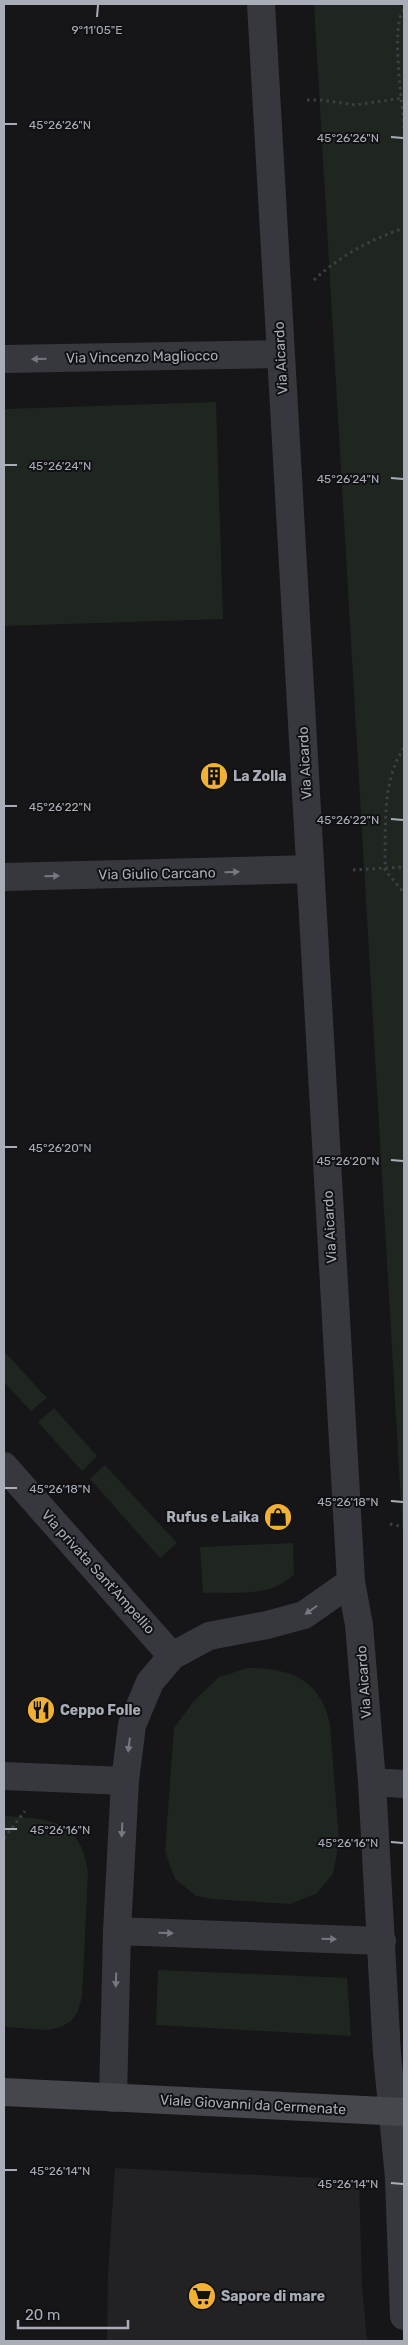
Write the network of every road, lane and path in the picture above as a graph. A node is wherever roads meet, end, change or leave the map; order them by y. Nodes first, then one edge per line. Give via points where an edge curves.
1 (261, 4) edge
2 (404, 10) edge
3 (403, 98) edge
4 (307, 100) dead end
5 (404, 128) edge
6 (404, 228) edge
7 (314, 280) dead end
8 (281, 354) junction
9 (4, 359) edge
10 (404, 748) edge
11 (404, 867) edge
12 (310, 869) junction
13 (353, 870) dead end
14 (385, 870) junction
15 (4, 877) edge
16 (404, 893) edge
17 (4, 1466) edge
18 (390, 1524) dead end
19 (404, 1528) edge
20 (350, 1582) junction
21 (172, 1656) junction
22 (4, 1776) edge
23 (125, 1782) junction
24 (372, 1782) junction
25 (404, 1784) edge
26 (25, 1811) dead end
27 (4, 1838) edge
28 (118, 1931) junction
29 (382, 1942) junction
30 (4, 2092) edge
31 (113, 2098) junction
32 (398, 2112) edge
33 (404, 2316) edge

1 - 8 street, Via Aicardo
2 - 3 path via 400,14 396,38
3 - 4 path via 355,105
3 - 5 path
6 - 7 path via 374,238 332,263
8 -> 9 street, Via Vincenzo Magliocco
8 - 12 street, Via Aicardo
10 - 14 path via 394,762 387,804
11 - 14 path
15 -> 12 street, Via Giulio Carcano
12 - 20 street, Via Aicardo
13 - 14 path
14 - 16 path
17 - 21 street, Via privata Sant'Ampellio
18 - 19 path
20 -> 21 street via 304,1615 209,1636
20 - 24 street, Via Aicardo via 359,1624
21 -> 23 street via 150,1682 132,1725
22 - 23 street
23 -> 28 street
24 - 25 street
24 - 29 street
26 - 27 path
28 -> 29 street
28 -> 31 street
29 - 32 street via 387,2054
30 - 31 main road, Viale Giovanni da Cermenate
31 - 32 main road, Viale Giovanni da Cermenate
32 - 33 street

